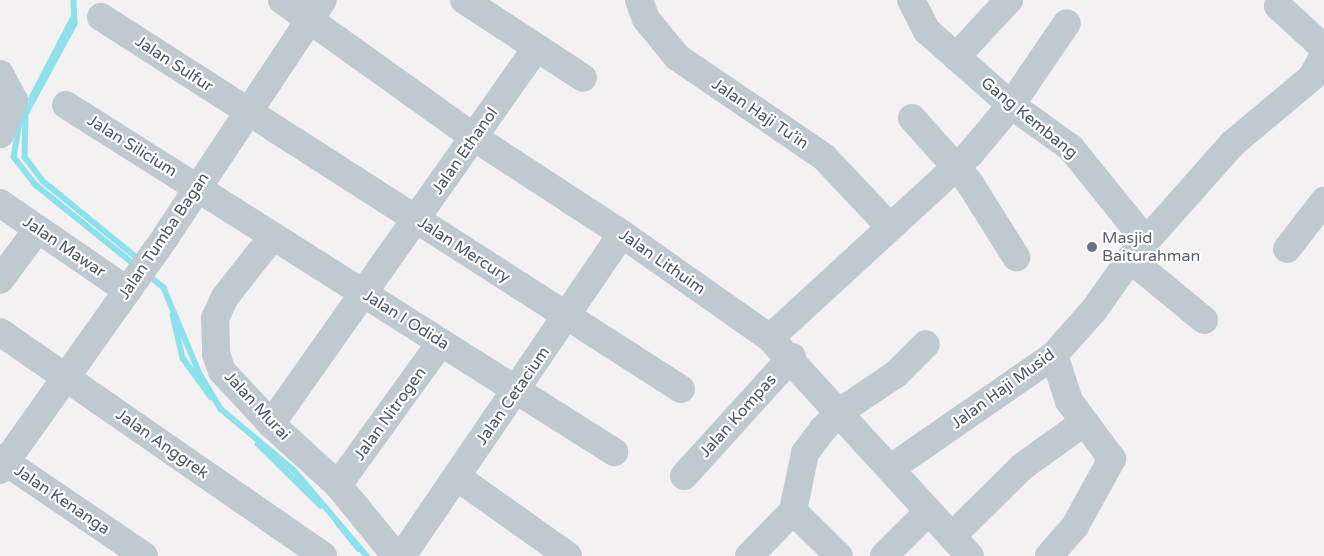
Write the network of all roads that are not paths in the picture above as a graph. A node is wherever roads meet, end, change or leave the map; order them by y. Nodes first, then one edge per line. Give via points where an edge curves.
1 (282, 0) edge
2 (464, 0) edge
3 (639, 0) edge
4 (911, 0) edge
5 (1008, 0) edge
6 (1279, 0) edge
7 (317, 9) edge
8 (101, 17) dead end
9 (1067, 24) dead end
10 (536, 48) junction
11 (1324, 48) edge
12 (1324, 54) edge
13 (956, 57) junction
14 (0, 74) edge
15 (583, 78) dead end
16 (66, 105) dead end
17 (1011, 105) junction
18 (248, 111) junction
19 (912, 118) dead end
20 (0, 134) edge
21 (475, 138) junction
22 (956, 168) junction
23 (197, 188) junction
24 (1324, 201) edge
25 (0, 203) edge
26 (417, 219) junction
27 (888, 225) junction
28 (37, 230) junction
29 (622, 234) junction
30 (273, 236) junction
31 (1287, 249) dead end
32 (1138, 250) junction
33 (1016, 257) dead end
34 (0, 280) edge
35 (133, 284) junction
36 (364, 293) junction
37 (568, 317) junction
38 (1204, 320) dead end
39 (0, 332) edge
40 (770, 338) junction
41 (441, 342) junction
42 (926, 344) dead end
43 (1054, 355) junction
44 (792, 357) junction
45 (64, 377) junction
46 (681, 389) dead end
47 (518, 390) junction
48 (841, 411) junction
49 (1083, 422) junction
50 (271, 424) junction
51 (614, 452) dead end
52 (2, 463) edge
53 (891, 468) junction
54 (457, 476) junction
55 (684, 476) dead end
56 (338, 485) junction
57 (793, 512) junction
58 (927, 513) junction
59 (952, 536) junction
60 (309, 552) edge
61 (144, 556) edge
62 (396, 556) edge
63 (402, 556) edge
64 (568, 556) edge
65 (749, 556) edge
66 (839, 556) edge
67 (884, 556) edge
68 (970, 556) edge
69 (1049, 556) edge

1 - 7 street, Jalan Lithuim
2 - 10 street
3 - 27 street, Jalan Haji Tu’in via 646,19 677,57 824,157
4 - 13 street, Gang Kembang via 927,31
5 - 13 street
6 - 11 street via 1278,6
7 - 18 street, Jalan Tumba Bagan
7 - 21 street, Jalan Lithuim
8 - 18 street, Jalan Sulfur
9 - 17 street
10 - 15 street
10 - 21 street, Jalan Ethanol
12 - 32 street, Jalan Haji Musid via 1312,77 1232,144
13 - 17 street, Gang Kembang
14 - 20 street via 14,100
16 - 23 street, Jalan Silicium
17 - 22 street
17 - 32 street, Gang Kembang via 1071,148
18 - 23 street, Jalan Tumba Bagan
18 - 26 street, Jalan Mercury
19 - 22 street
21 - 26 street, Jalan Ethanol
21 - 29 street, Jalan Lithuim
22 - 27 street
22 - 33 street
23 - 30 street, Jalan I Odida
23 - 35 street, Jalan Tumba Bagan
24 - 31 street
25 - 28 street, Jalan Mawar
26 - 36 street, Jalan Ethanol
26 - 37 street, Jalan Mercury
27 - 40 street
28 - 34 street
28 - 35 street, Jalan Mawar
29 - 37 street, Jalan Cetacium
29 - 40 street, Jalan Lithuim
30 - 36 street, Jalan I Odida
30 - 50 street, Jalan Murai via 225,298 216,318 216,354 222,371
32 - 38 street, Gang Kembang
32 - 43 street, Jalan Haji Musid via 1094,310
35 - 45 street, Jalan Tumba Bagan
36 - 41 street, Jalan I Odida
36 - 50 street, Jalan Ethanol
37 - 46 street, Jalan Mercury
37 - 47 street, Jalan Cetacium
39 - 45 street, Jalan Anggrek
40 - 44 street, Jalan Lithuim
41 - 47 street, Jalan I Odida
41 - 56 street, Jalan Nitrogen
42 - 48 street via 896,374
43 - 49 street via 1062,386
43 - 53 street, Jalan Haji Musid
44 - 48 street, Jalan Lithuim
44 - 55 street, Jalan Kompas
45 - 52 street, Jalan Tumba Bagan
45 - 60 street, Jalan Anggrek
47 - 51 street, Jalan I Odida
47 - 54 street, Jalan Cetacium
48 - 53 street, Jalan Lithuim
48 - 57 street via 805,454
49 - 59 street via 1023,466
49 - 69 street via 1112,459 1075,526
50 - 56 street, Jalan Murai
52 - 61 street, Jalan Kenanga
53 - 58 street, Jalan Lithuim
54 - 63 street, Jalan Cetacium
54 - 64 street
56 - 62 street, Jalan Murai
57 - 65 street
57 - 66 street
58 - 59 street, Jalan Lithuim
58 - 67 street
59 - 68 street, Jalan Lithuim

